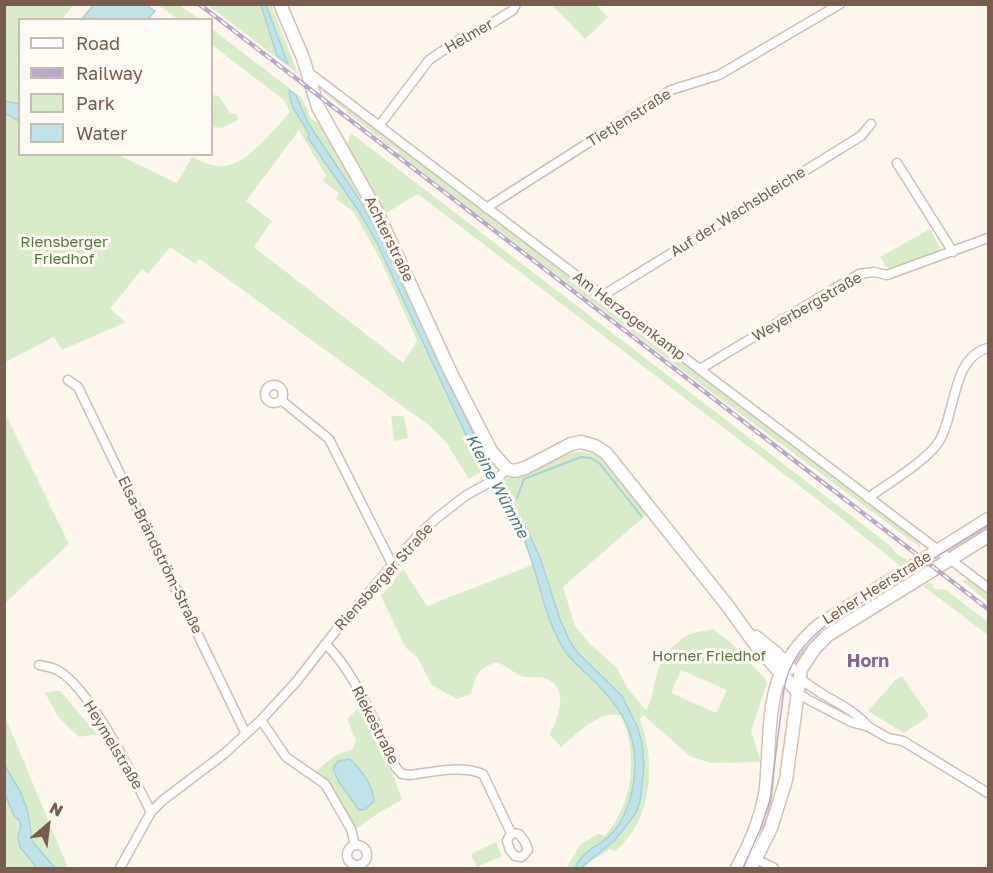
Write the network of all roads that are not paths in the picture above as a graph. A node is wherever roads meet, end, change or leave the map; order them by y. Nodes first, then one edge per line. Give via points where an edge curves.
1 (516, 4) edge
2 (840, 4) edge
3 (284, 7) edge
4 (308, 71) junction
5 (871, 124) dead end
6 (379, 126) junction
7 (897, 163) dead end
8 (486, 208) junction
9 (988, 238) edge
10 (953, 252) junction
11 (602, 296) junction
12 (988, 348) edge
13 (700, 369) junction
14 (68, 380) dead end
15 (281, 400) dead end
16 (503, 473) junction
17 (868, 498) junction
18 (988, 519) edge
19 (988, 536) edge
20 (939, 550) junction
21 (951, 560) junction
22 (392, 564) junction
23 (988, 588) edge
24 (326, 644) junction
25 (39, 665) dead end
26 (783, 668) junction
27 (799, 677) junction
28 (797, 691) junction
29 (261, 720) junction
30 (869, 727) junction
31 (246, 734) junction
32 (988, 794) edge
33 (151, 812) junction
34 (512, 833) dead end
35 (355, 845) dead end
36 (754, 864) edge
37 (120, 868) edge
38 (737, 868) edge
39 (774, 868) edge

1 - 6 street, Helmer via 513,10 429,60
2 - 8 street, Tietjenstraße via 719,75 671,90
3 - 4 main road, Achterstraße
4 - 6 street, Am Herzogenkamp
4 - 16 main road, Achterstraße via 318,107 376,210 450,371
5 - 11 street, Auf der Wachsbleiche via 861,136
6 - 8 street, Am Herzogenkamp
7 - 10 street
8 - 11 street, Am Herzogenkamp
9 - 10 street, Weyerbergstraße
10 - 13 street, Weyerbergstraße via 887,276 874,272 859,274
11 - 13 street, Am Herzogenkamp
12 - 17 street via 968,361 939,442
13 - 17 street, Am Herzogenkamp
14 - 31 street, Elsa-Brändström-Straße via 78,387
15 - 22 street via 329,439
16 - 22 street, Riensberger Straße via 437,518
16 - 26 main road, Riensberger Straße via 525,468 580,442 606,453 727,605
17 - 20 street, Am Herzogenkamp
18 - 20 main road, Leher Heerstraße
19 - 21 main road, Leher Heerstraße
20 - 21 street, Am Herzogenkamp
20 - 26 main road, Leher Heerstraße via 819,625 803,639
21 - 23 street, Am Herzogenkamp
21 - 27 main road, Leher Heerstraße via 828,635 808,658
22 - 24 street, Riensberger Straße
24 - 29 street, Riensberger Straße
24 - 34 street, Riekestraße via 338,654 396,768 410,775 462,770 483,774
25 - 33 street, Heymelstraße via 70,679 94,710
26 - 27 main road
26 - 28 main road
26 - 38 main road via 772,706 762,809
27 - 28 main road, Leher Heerstraße
27 - 30 street
28 - 30 street via 851,722
28 - 36 main road, Leher Heerstraße via 786,780 779,808
29 - 31 street, Riensberger Straße
29 - 35 street via 286,756 325,784 351,829
30 - 32 street via 903,741
31 - 33 street, Riensberger Straße
33 - 37 street, Riensberger Straße
36 - 39 street

